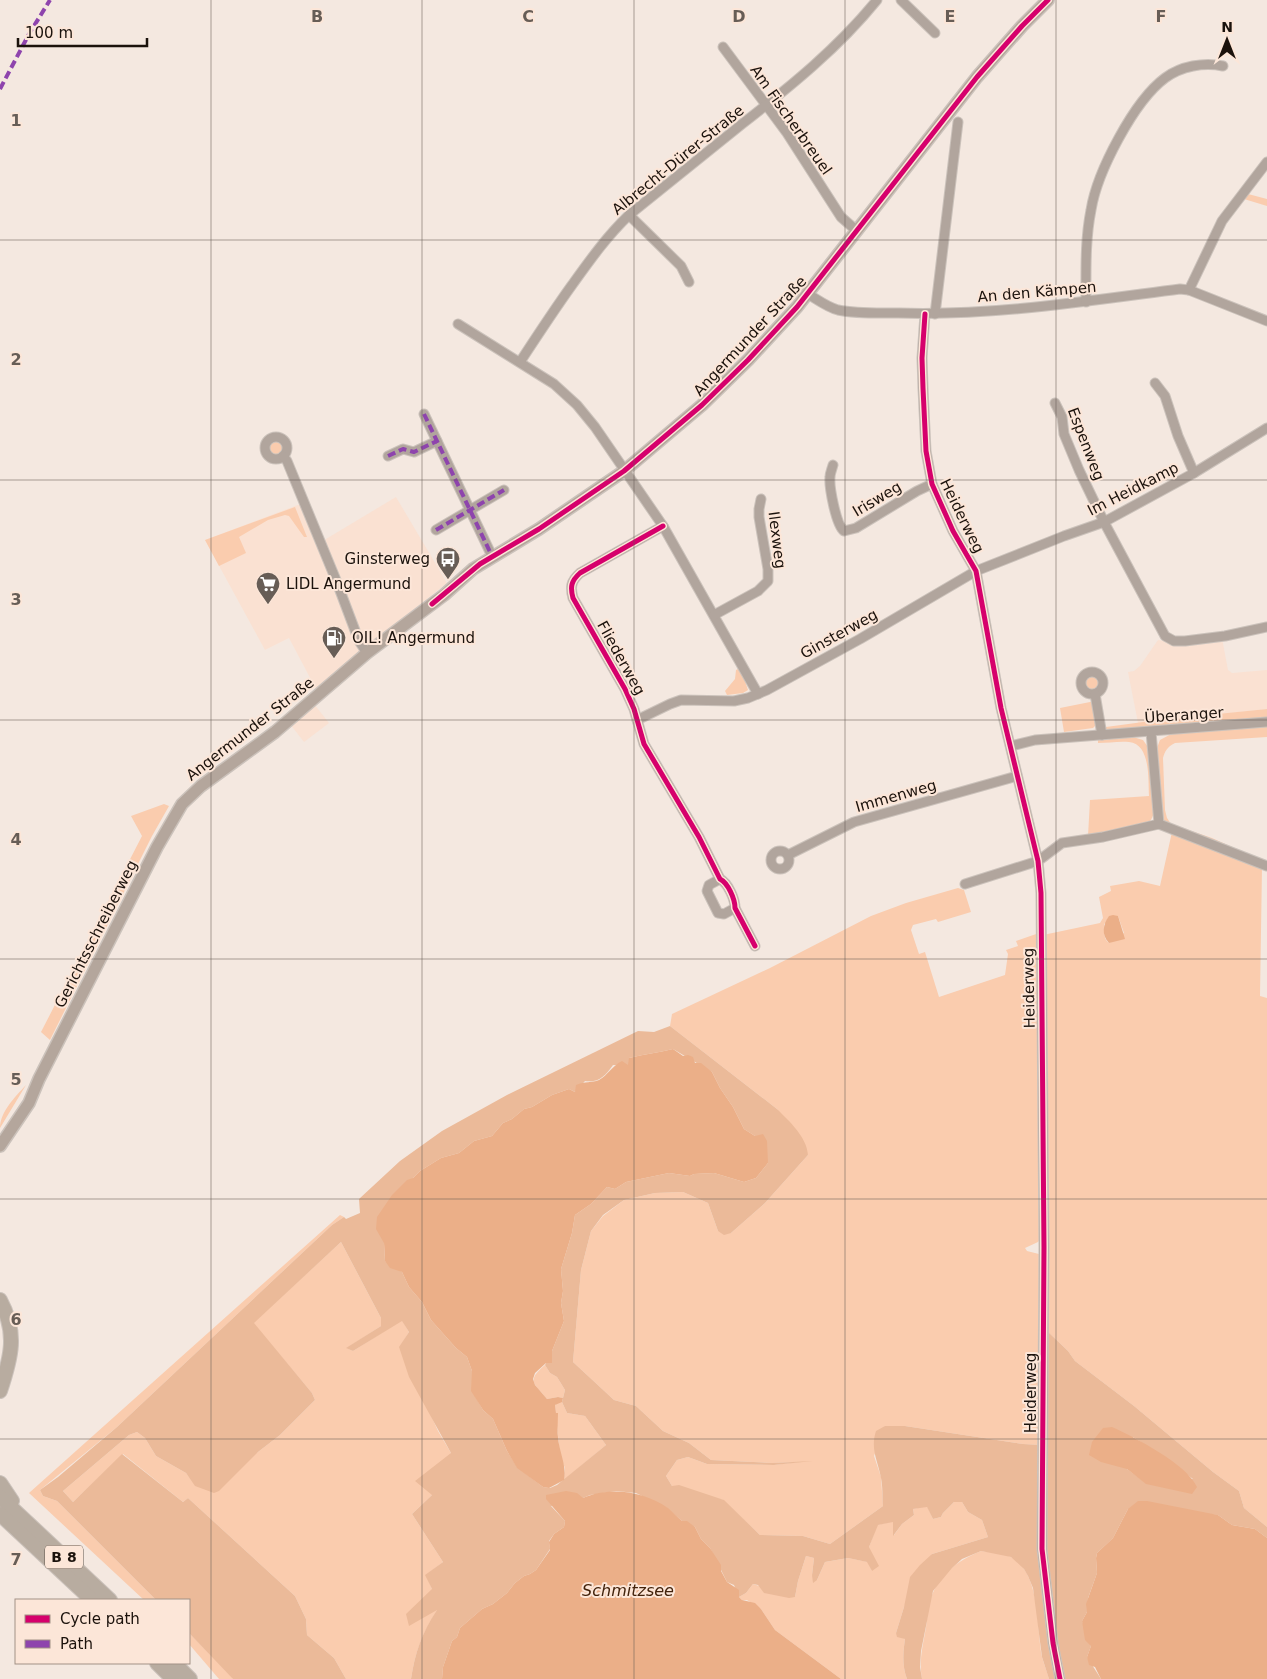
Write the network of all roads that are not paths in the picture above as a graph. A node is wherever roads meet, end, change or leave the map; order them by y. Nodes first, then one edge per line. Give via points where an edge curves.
1 (877, 0) edge
2 (901, 0) edge
3 (1048, 0) edge
4 (935, 33) dead end
5 (723, 47) dead end
6 (1223, 66) dead end
7 (766, 105) junction
8 (958, 122) dead end
9 (1267, 162) edge
10 (629, 215) junction
11 (857, 231) junction
12 (689, 282) dead end
13 (1189, 290) junction
14 (808, 294) junction
15 (1086, 302) junction
16 (930, 314) junction
17 (1267, 321) edge
18 (458, 324) dead end
19 (520, 362) junction
20 (1155, 383) dead end
21 (1055, 403) dead end
22 (424, 414) dead end
23 (1267, 428) edge
24 (437, 441) junction
25 (283, 456) dead end
26 (388, 456) dead end
27 (833, 465) dead end
28 (624, 471) junction
29 (1194, 473) junction
30 (932, 484) junction
31 (504, 490) dead end
32 (761, 499) dead end
33 (469, 511) junction
34 (1104, 522) junction
35 (663, 526) junction
36 (436, 530) dead end
37 (492, 556) junction
38 (976, 571) junction
39 (714, 615) junction
40 (1267, 627) edge
41 (367, 653) junction
42 (758, 694) junction
43 (1095, 694) dead end
44 (637, 720) junction
45 (1267, 722) edge
46 (1151, 732) junction
47 (1102, 735) junction
48 (1011, 746) junction
49 (1017, 776) junction
50 (182, 804) joint
51 (1159, 824) junction
52 (788, 855) dead end
53 (1038, 861) junction
54 (1267, 866) edge
55 (720, 879) junction
56 (965, 884) dead end
57 (735, 908) junction
58 (755, 946) dead end
59 (40, 1079) junction
60 (0, 1138) edge
61 (0, 1146) edge
62 (0, 1300) edge
63 (0, 1392) edge
64 (0, 1482) edge
65 (0, 1497) edge
66 (0, 1514) edge
67 (18, 1514) junction
68 (91, 1599) edge
69 (109, 1599) edge
70 (158, 1664) edge
71 (175, 1664) edge
72 (173, 1679) edge
73 (190, 1679) edge
74 (1060, 1679) edge

1 - 7 street, Albrecht-Dürer-Straße via 835,47
2 - 4 street
3 - 11 main road, Angermunder Straße via 977,77
5 - 7 street, Am Fischerbreuel
6 - 15 street via 1198,65 1164,79 1126,125 1099,180 1091,208
7 - 10 street, Albrecht-Dürer-Straße
7 - 11 street, Am Fischerbreuel via 788,133 841,217
8 - 16 street, Heiderweg
9 - 13 street via 1222,222
10 - 12 street via 681,266
10 - 19 street, Albrecht-Dürer-Straße via 603,242
11 - 14 main road, Angermunder Straße
13 - 15 street, An den Kämpen
13 - 17 street, An den Kämpen
14 - 16 street, An den Kämpen via 837,310
14 - 28 main road, Angermunder Straße via 702,405
15 - 16 street, An den Kämpen
16 - 30 street, Heiderweg via 922,358 926,451
18 - 19 street
19 - 28 street via 554,384 577,405
20 - 29 street via 1165,396
21 - 34 street, Espenweg via 1062,417 1064,434
22 - 24 street
23 - 29 street, Im Heidkamp
24 - 26 street via 414,452 403,449
24 - 33 street
25 - 41 street via 359,641
27 - 30 street, Irisweg via 830,478 832,494 837,519 844,531 856,528
28 - 35 street
28 - 37 main road, Angermunder Straße via 539,530
29 - 34 street, Im Heidkamp
30 - 38 street, Heiderweg
31 - 33 street
32 - 39 street, Ilexweg via 759,517 768,581
33 - 36 street
33 - 37 street
34 - 38 street, Im Heidkamp
34 - 40 street, Espenweg via 1161,632 1170,639 1186,641
35 - 39 street
35 - 44 street, Fliederweg via 580,573 570,588 625,689
37 - 41 main road, Angermunder Straße
38 - 42 street, Ginsterweg
38 - 48 street, Heiderweg
39 - 42 street
41 - 50 main road, Angermunder Straße via 275,732 214,776
42 - 44 street, Fliederweg via 734,701 681,700
43 - 47 street
44 - 55 street, Fliederweg via 644,744
45 - 46 street, Überanger
46 - 47 street, Überanger
46 - 51 street
47 - 48 street, Überanger via 1035,740
48 - 49 street, Heiderweg
49 - 52 street, Immenweg via 854,822
49 - 53 street, Heiderweg
50 - 59 main road, Gerichtsschreiberweg
51 - 53 street via 1062,843
51 - 54 street
53 - 56 street
53 - 74 street, Heiderweg via 1044,1228 1042,1550
55 - 57 street, Fliederweg via 725,882
55 - 57 street via 709,884 707,891 718,913 724,914
57 - 58 street, Fliederweg
59 - 60 main road, Gerichtsschreiberweg
59 - 61 main road, Gerichtsschreiberweg via 29,1103
62 - 63 highway via 9,1320 12,1342
64 - 67 highway
65 - 67 highway, B 8
66 - 68 highway, B 8
67 - 69 highway, B 8
70 - 72 highway
71 - 73 highway

